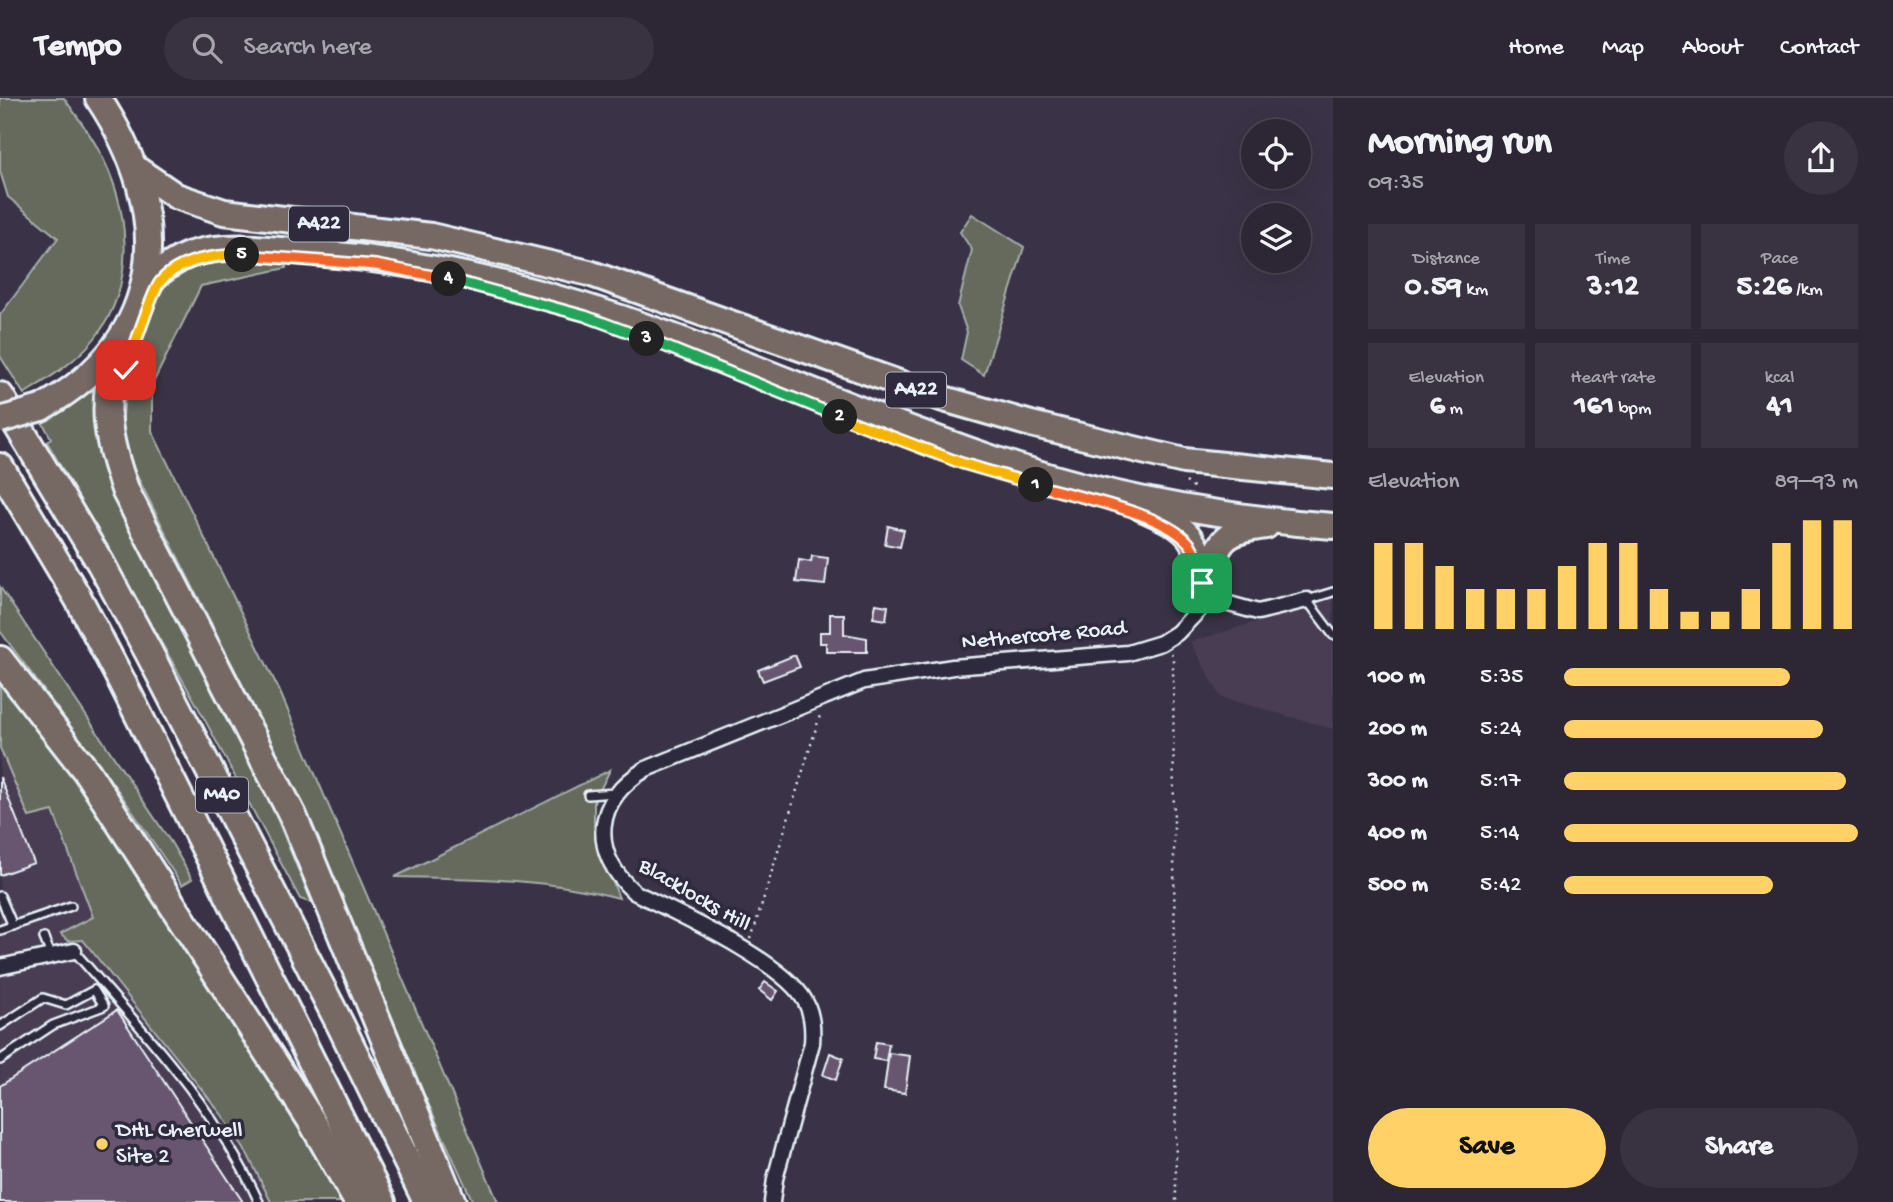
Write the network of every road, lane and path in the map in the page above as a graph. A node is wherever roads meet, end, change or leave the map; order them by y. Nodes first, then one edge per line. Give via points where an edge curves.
1 (98, 98) edge
2 (135, 168) junction
3 (144, 284) junction
4 (116, 347) junction
5 (0, 396) edge
6 (0, 420) edge
7 (0, 467) edge
8 (1333, 476) edge
9 (1099, 489) junction
10 (1292, 523) junction
11 (1333, 526) edge
12 (1205, 587) junction
13 (1333, 592) edge
14 (1307, 600) junction
15 (1333, 635) edge
16 (1161, 643) junction
17 (0, 660) edge
18 (818, 699) junction
19 (615, 793) junction
20 (588, 795) dead end
21 (0, 896) edge
22 (71, 906) dead end
23 (13, 926) junction
24 (0, 930) edge
25 (44, 938) dead end
26 (74, 951) joint
27 (745, 951) junction
28 (51, 956) junction
29 (0, 967) edge
30 (0, 1026) edge
31 (0, 1060) edge
32 (259, 1202) edge
33 (358, 1202) edge
34 (382, 1202) edge
35 (428, 1202) edge
36 (452, 1202) edge
37 (772, 1202) edge
38 (1176, 1202) edge

1 - 2 highway via 120,131
2 - 3 highway via 150,240
2 - 8 highway, A422 via 176,196 224,212 431,236 589,273 944,399 1031,424 1184,461
3 - 4 highway
3 - 9 highway, A422 via 172,263 219,248 358,256 480,280 664,333 938,439
4 - 6 highway, bridge via 68,393 41,408
4 - 36 highway, M40 via 106,400 109,444 126,492 293,816
5 - 35 highway, M40 via 149,653
7 - 34 highway, M40 via 122,682
9 - 10 highway, A422
9 - 12 highway via 1185,531 1199,548
10 - 11 highway, A422
10 - 12 highway via 1239,529 1224,537
12 - 14 street via 1235,608 1258,612
12 - 16 street, Nethercote Road via 1199,610
13 - 14 lane
14 - 15 lane
16 - 18 street, Nethercote Road via 1128,653 953,667 866,681
16 - 38 path via 1173,656
17 - 33 highway via 87,772 311,1120
18 - 19 street via 646,769
18 - 27 path via 822,715
19 - 20 lane
19 - 27 street, Blacklocks Hill via 607,811 604,840 619,878 634,892
21 - 23 lane
22 - 23 lane
23 - 24 lane
25 - 28 lane
26 - 28 street
26 - 32 lane via 194,1091
27 - 37 street, Blacklocks Hill via 798,992 813,1032
28 - 29 street
30 - 31 lane via 43,998 66,1004 94,990 104,1006 53,1025

